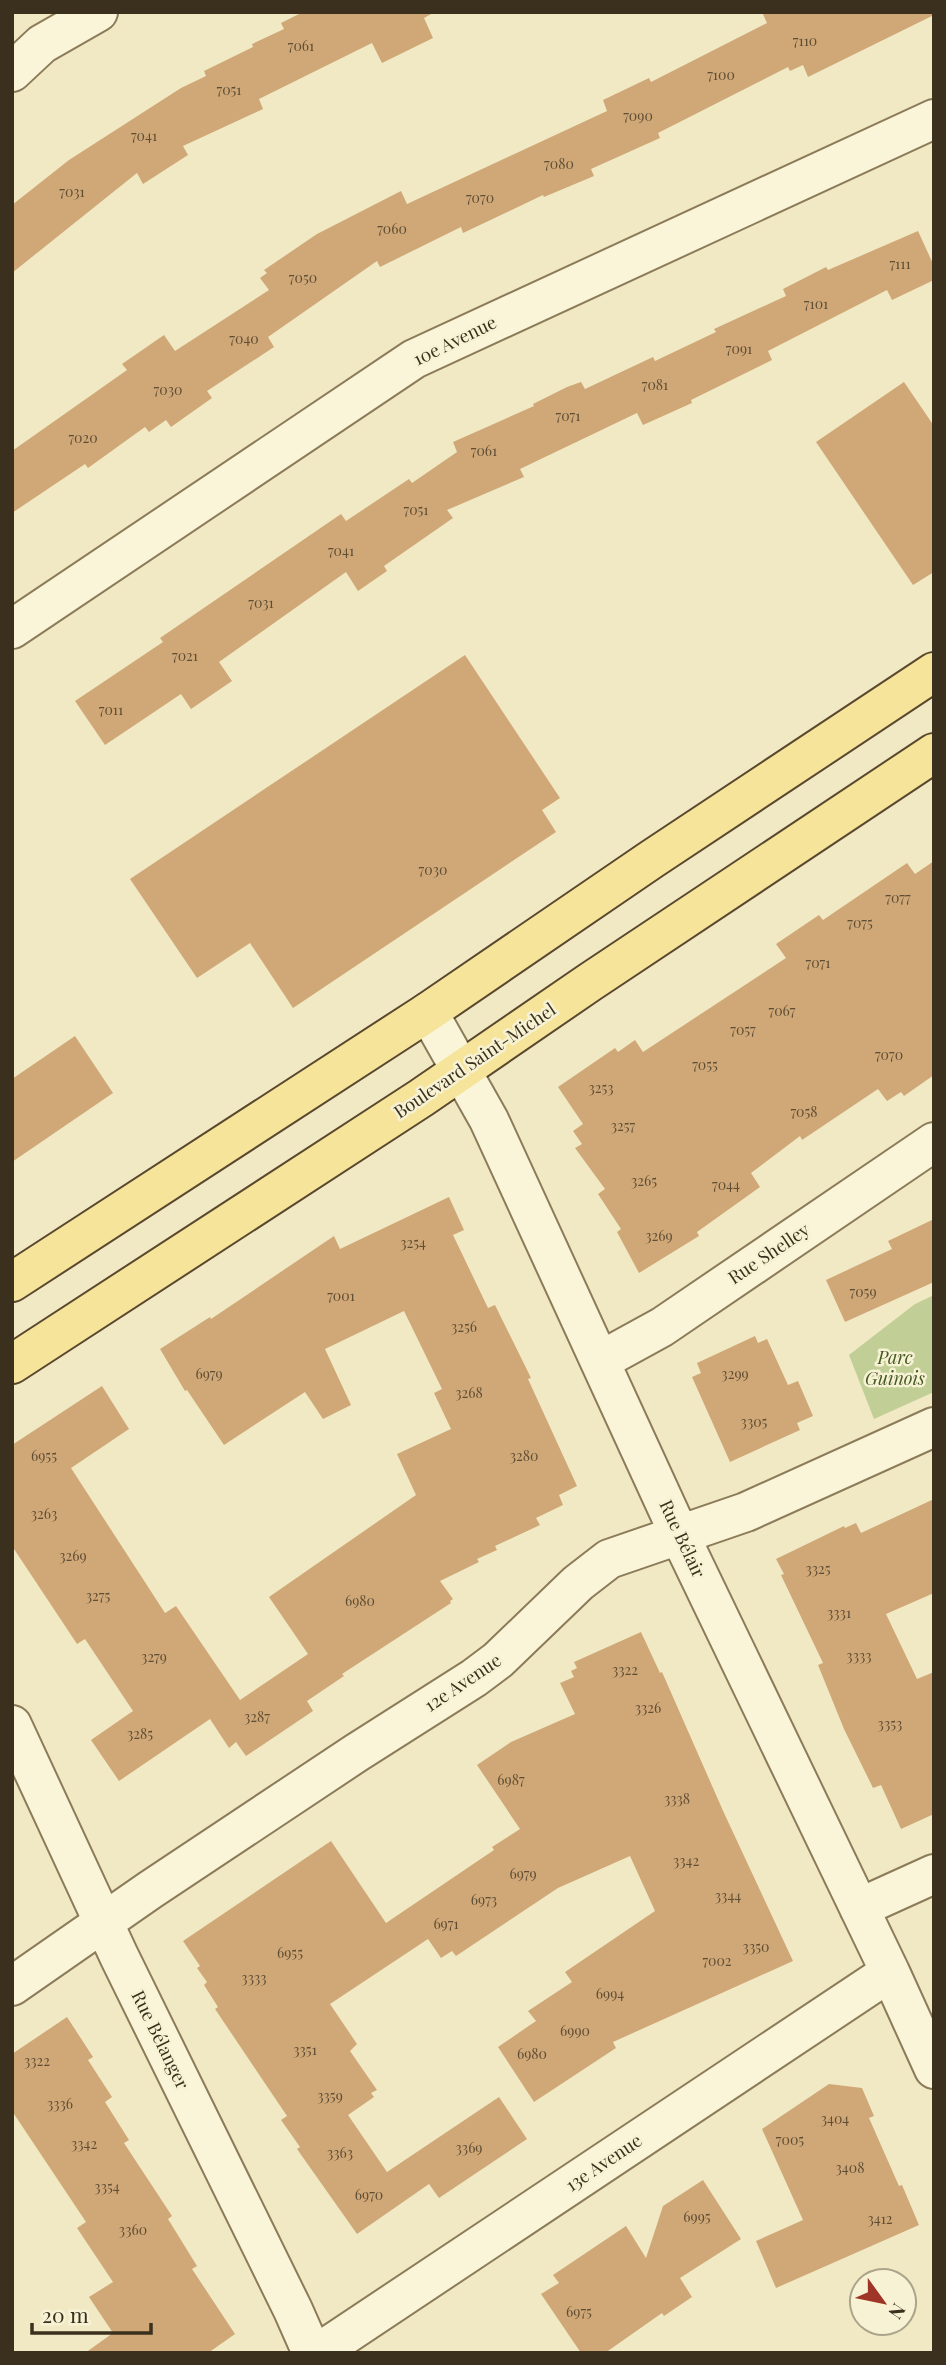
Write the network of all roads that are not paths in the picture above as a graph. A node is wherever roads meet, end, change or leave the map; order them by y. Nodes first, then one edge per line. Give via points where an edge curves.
1 (98, 12) edge
2 (12, 72) edge
3 (934, 118) edge
4 (12, 629) edge
5 (934, 673) edge
6 (934, 753) edge
7 (428, 1012) junction
8 (461, 1070) junction
9 (934, 1142) edge
10 (12, 1282) edge
11 (600, 1361) junction
12 (12, 1364) edge
13 (934, 1427) edge
14 (680, 1536) junction
15 (12, 1725) edge
16 (934, 1874) edge
17 (859, 1908) junction
18 (104, 1923) junction
19 (890, 1972) junction
20 (12, 1986) edge
21 (934, 2069) edge
22 (312, 2353) edge
23 (318, 2353) edge

1 - 2 street via 42,44
3 - 4 street, 10e Avenue via 415,359
5 - 7 main road
6 - 8 main road, Boulevard Saint-Michel
7 - 8 street, Rue Bélair
7 - 10 main road
8 - 11 street, Rue Bélair via 489,1120
8 - 12 main road, Boulevard Saint-Michel
9 - 11 street, Rue Shelley via 662,1327
11 - 14 street, Rue Bélair
13 - 14 street, 12e Avenue via 746,1512
14 - 17 street, Rue Bélair
14 - 18 street, 12e Avenue via 609,1559 474,1678
15 - 18 street, Rue Bélanger
16 - 17 street
17 - 19 street, Rue Bélair
18 - 20 street, 12e Avenue
18 - 22 street, Rue Bélanger
19 - 21 street, Rue Bélair
19 - 23 street, 13e Avenue

